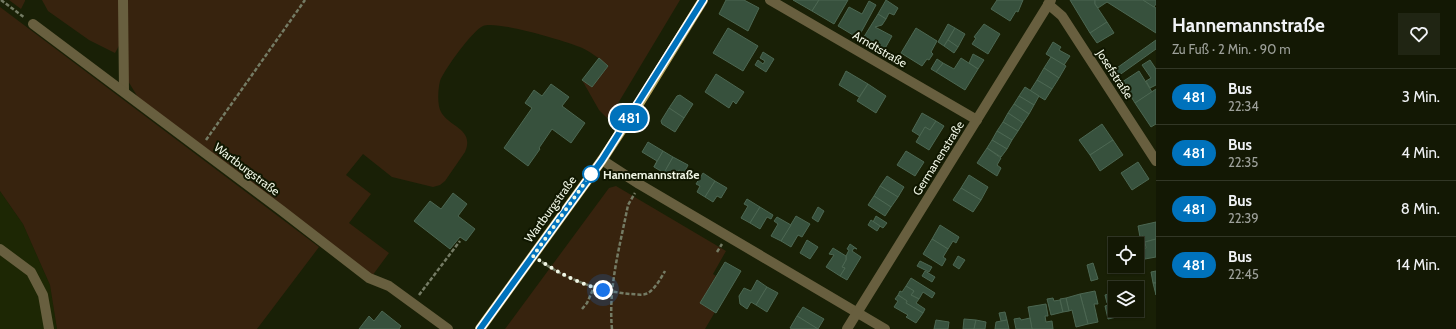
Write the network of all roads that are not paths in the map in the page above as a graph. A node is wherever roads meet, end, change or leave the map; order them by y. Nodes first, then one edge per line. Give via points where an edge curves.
1 (123, 0) edge
2 (703, 0) edge
3 (770, 0) edge
4 (1049, 2) edge
5 (33, 24) road end
6 (124, 91) junction
7 (977, 120) junction
8 (602, 160) junction
9 (1156, 161) edge
10 (0, 249) edge
11 (858, 313) junction
12 (49, 329) edge
13 (448, 329) edge
14 (480, 329) edge
15 (847, 329) edge
16 (885, 329) edge

1 - 6 street
2 - 8 main road, Wartburgstraße
3 - 7 street, Arndtstraße
4 - 7 street, Germanenstraße
4 - 9 street, Josefstraße via 1062,16
5 - 6 street, Wartburgstraße
6 - 13 street, Wartburgstraße via 369,278 389,286
7 - 11 street, Germanenstraße
8 - 11 street
8 - 14 main road, Wartburgstraße
10 - 12 street via 31,272 43,295
11 - 15 street, Germanenstraße
11 - 16 street

